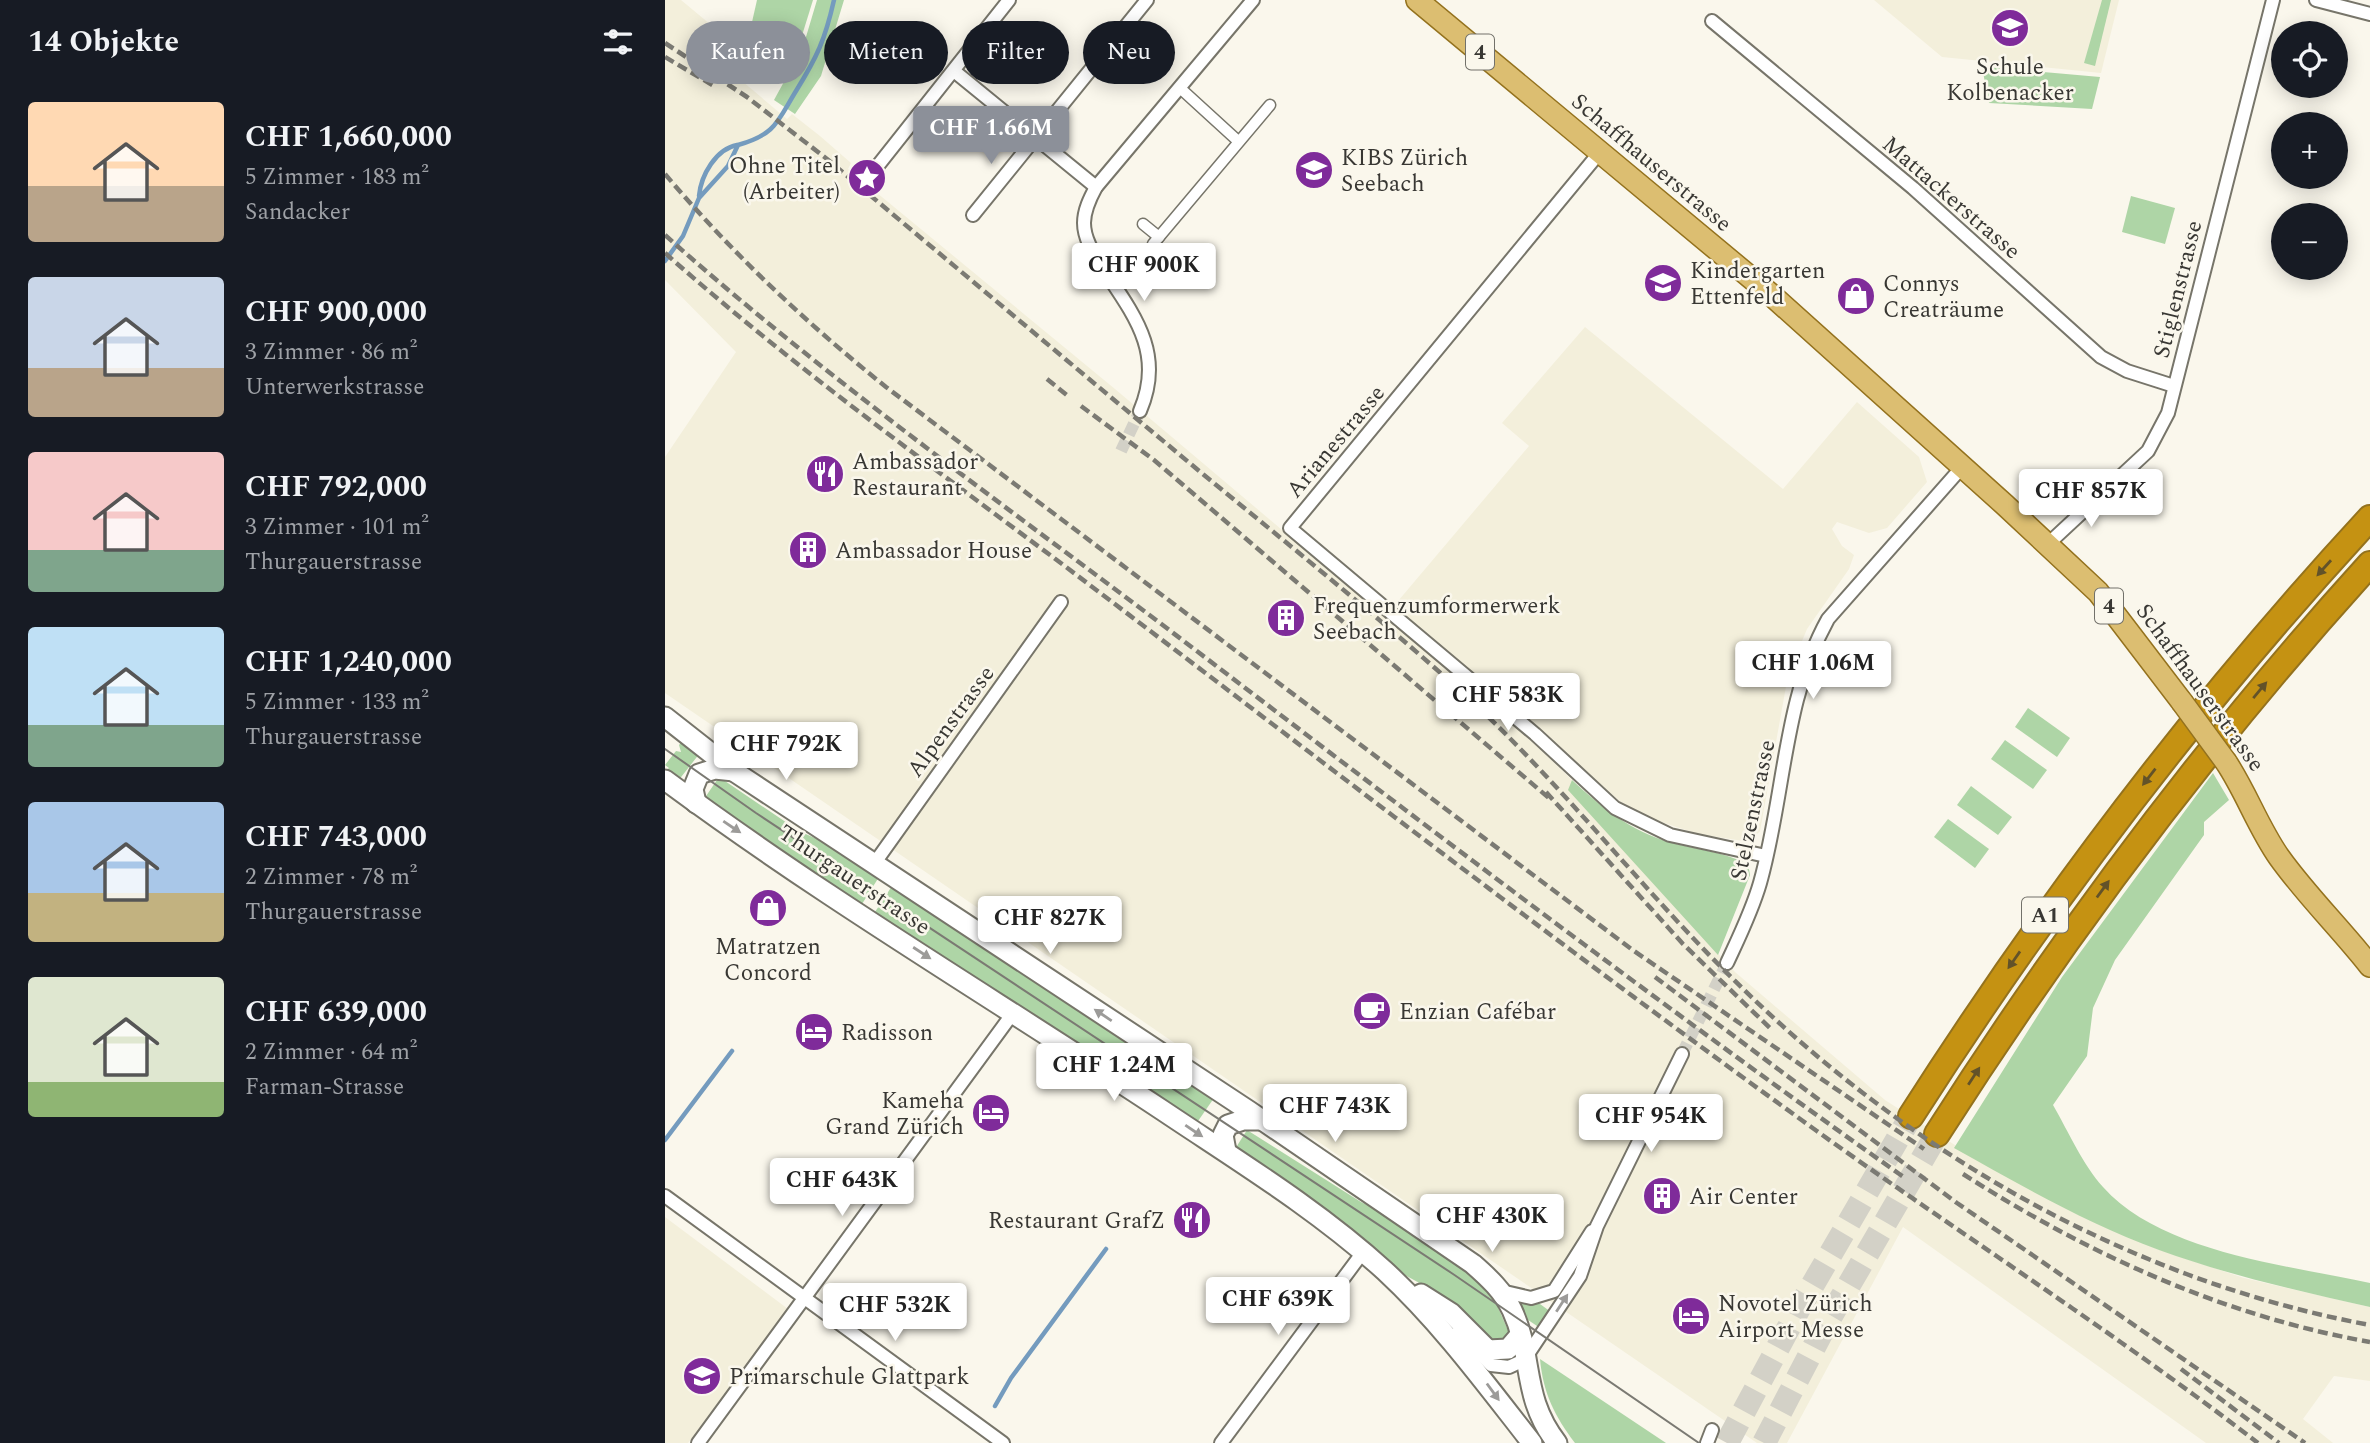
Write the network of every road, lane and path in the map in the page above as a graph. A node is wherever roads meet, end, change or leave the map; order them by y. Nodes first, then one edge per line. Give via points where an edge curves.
1 (1009, 0) edge
2 (1147, 0) edge
3 (1253, 0) edge
4 (1417, 0) edge
5 (2273, 0) edge
6 (2315, 0) edge
7 (2370, 14) edge
8 (1712, 21) dead end
9 (954, 71) junction
10 (1180, 88) junction
11 (1270, 105) dead end
12 (1035, 137) junction
13 (1238, 141) junction
14 (1600, 152) junction
15 (876, 168) dead end
16 (1096, 187) junction
17 (973, 215) dead end
18 (1143, 224) dead end
19 (1159, 237) junction
20 (1162, 250) dead end
21 (2175, 386) junction
22 (1140, 411) tunnel mouth
23 (1963, 466) junction
24 (2370, 518) edge
25 (2048, 544) junction
26 (2370, 564) edge
27 (1061, 602) dead end
28 (665, 717) edge
29 (735, 772) junction
30 (665, 780) edge
31 (696, 803) junction
32 (1766, 856) junction
33 (874, 864) junction
34 (1727, 963) tunnel mouth
35 (2370, 966) edge
36 (1013, 1013) junction
37 (1682, 1054) tunnel mouth
38 (1911, 1116) tunnel mouth
39 (1262, 1121) junction
40 (1937, 1134) tunnel mouth
41 (1226, 1151) junction
42 (665, 1196) edge
43 (1597, 1226) junction
44 (1363, 1252) junction
45 (1398, 1283) junction
46 (1501, 1291) junction
47 (804, 1298) junction
48 (1435, 1306) junction
49 (1520, 1335) junction
50 (1524, 1360) junction
51 (1712, 1430) dead end
52 (698, 1443) edge
53 (1003, 1443) edge
54 (1221, 1443) edge
55 (1532, 1443) edge
56 (1557, 1443) edge
57 (1707, 1443) edge

1 - 9 street
2 - 12 street
3 - 10 street
4 - 14 main road, Schaffhauserstrasse / 4
5 - 21 street, Stiglenstrasse
6 - 7 street
8 - 21 street, Mattackerstrasse via 1913,188 2101,357 2127,372
9 - 12 street
9 - 15 street
10 - 13 street
10 - 16 street
11 - 13 street
12 - 16 street
12 - 17 street
13 - 19 street
14 - 23 main road, Schaffhauserstrasse / 4 via 1768,292
14 - 32 street, Arianestrasse via 1290,528 1535,734 1615,808 1670,835
16 - 22 street via 1086,207 1088,242 1130,312 1150,357 1150,380
18 - 19 street
19 - 20 street via 1153,244
21 - 25 street, Stiglenstrasse via 2168,412 2148,451
23 - 25 main road, Schaffhauserstrasse / 4
23 - 32 street, Stelzenstrasse via 1828,619 1811,648 1800,682
24 -> 38 highway, A1 via 2240,664 2126,806 2006,972
25 - 35 main road, Schaffhauserstrasse / 4, bridge via 2098,592 2182,702 2226,762 2281,860
40 -> 26 highway, A1 via 2129,855 2256,694
27 - 33 street, Alpenstrasse
28 - 29 main road, Thurgauerstrasse
29 - 31 main road via 704,770 694,784
29 - 33 main road, Thurgauerstrasse
30 - 31 main road, Thurgauerstrasse
31 -> 36 main road, Thurgauerstrasse
32 - 34 street, Stelzenstrasse via 1753,905
39 -> 33 main road, Thurgauerstrasse
36 -> 41 main road, Thurgauerstrasse
36 - 47 street
37 - 43 street
39 - 41 main road via 1228,1125 1223,1135
39 - 46 main road, Thurgauerstrasse via 1473,1264
41 - 44 main road, Thurgauerstrasse
42 - 47 street
43 - 46 street via 1554,1291 1531,1298
50 -> 43 street via 1580,1276
44 - 45 main road, Thurgauerstrasse
44 - 54 street
45 - 48 main road
45 -> 55 main road, Thurgauerstrasse via 1468,1358
46 - 49 main road, Thurgauerstrasse
47 - 52 street
47 - 53 street
48 - 49 main road via 1451,1313 1488,1350 1504,1351
48 - 50 street via 1483,1360 1509,1367
49 - 50 main road, Thurgauerstrasse
50 - 56 main road, Thurgauerstrasse via 1534,1405
51 - 57 street

